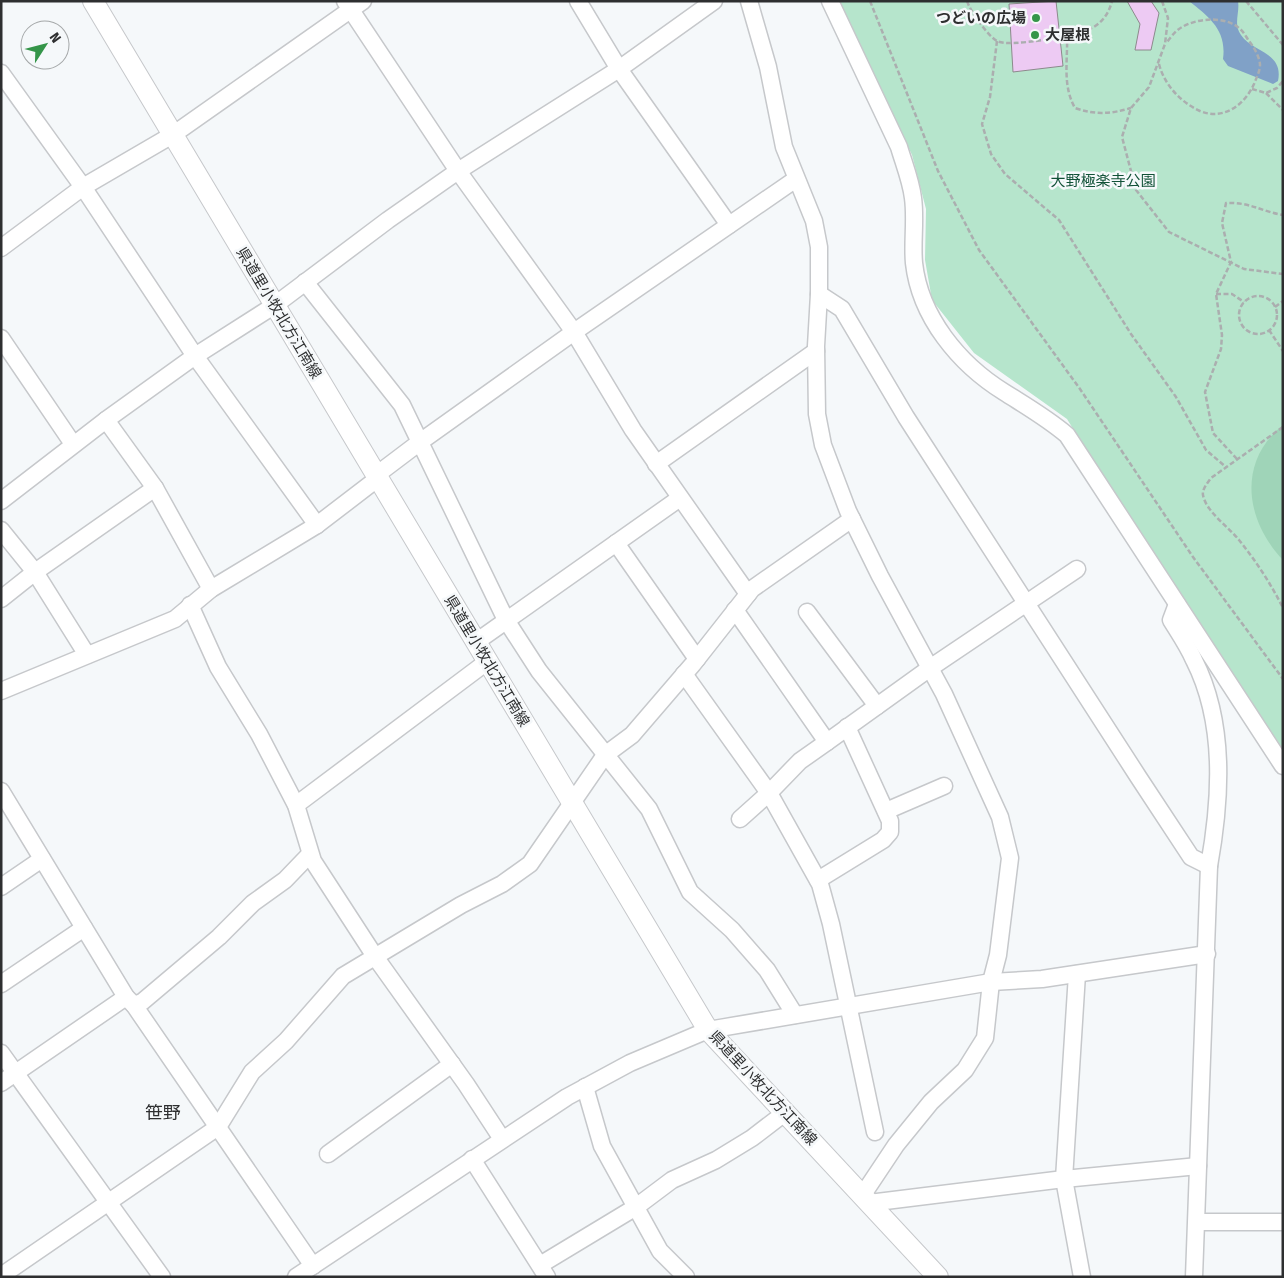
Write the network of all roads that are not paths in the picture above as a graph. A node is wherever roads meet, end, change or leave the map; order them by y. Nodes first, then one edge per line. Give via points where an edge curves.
1 (93, 1) edge
2 (578, 1) edge
3 (714, 1) edge
4 (749, 1) edge
5 (830, 1) edge
6 (353, 4) edge
7 (620, 69) junction
8 (1, 73) edge
9 (174, 134) junction
10 (458, 171) junction
11 (796, 179) junction
12 (83, 187) junction
13 (729, 225) junction
14 (1, 248) edge
15 (305, 282) junction
16 (819, 294) junction
17 (274, 305) junction
18 (574, 332) junction
19 (1, 338) edge
20 (816, 351) junction
21 (195, 356) junction
22 (106, 420) junction
23 (420, 442) junction
24 (73, 444) junction
25 (656, 464) junction
26 (376, 478) junction
27 (155, 488) junction
28 (680, 498) junction
29 (1, 501) edge
30 (852, 519) junction
31 (317, 524) junction
32 (1, 530) edge
33 (616, 543) junction
34 (1077, 569) dead end
35 (35, 572) junction
36 (211, 589) junction
37 (748, 594) junction
38 (1, 599) edge
39 (190, 604) junction
40 (1026, 604) junction
41 (1177, 604) junction
42 (735, 610) junction
43 (807, 612) dead end
44 (506, 620) junction
45 (476, 642) junction
46 (87, 655) junction
47 (697, 659) junction
48 (488, 661) junction
49 (930, 668) junction
50 (684, 674) junction
51 (1, 691) edge
52 (877, 706) junction
53 (847, 727) junction
54 (827, 742) junction
55 (605, 755) junction
56 (1283, 766) edge
57 (944, 786) dead end
58 (1, 791) edge
59 (769, 793) junction
60 (571, 803) junction
61 (296, 805) junction
62 (886, 811) junction
63 (740, 818) dead end
64 (310, 854) junction
65 (42, 858) junction
66 (1210, 866) junction
67 (818, 880) junction
68 (1, 887) edge
69 (84, 928) junction
70 (1207, 954) junction
71 (376, 958) junction
72 (1077, 974) junction
73 (991, 982) junction
74 (1, 984) edge
75 (130, 1001) junction
76 (848, 1005) junction
77 (795, 1015) junction
78 (708, 1030) junction
79 (1, 1053) edge
80 (452, 1064) junction
81 (16, 1074) junction
82 (1, 1083) edge
83 (585, 1087) junction
84 (786, 1112) junction
85 (218, 1127) junction
86 (875, 1132) dead end
87 (502, 1139) junction
88 (328, 1154) dead end
89 (472, 1159) junction
90 (1198, 1166) junction
91 (1064, 1179) junction
92 (866, 1199) junction
93 (109, 1204) junction
94 (636, 1207) junction
95 (1197, 1222) junction
96 (1283, 1222) edge
97 (313, 1266) junction
98 (7, 1270) edge
99 (543, 1271) edge
100 (162, 1277) edge
101 (296, 1277) edge
102 (686, 1277) edge
103 (938, 1277) edge
104 (1082, 1277) edge
105 (1194, 1277) edge

1 - 9 main road, 県道里小牧北方江南線
2 - 7 street
3 - 7 street
4 - 11 street via 768,68 784,147
5 - 41 street via 899,147 907,172 913,198 914,262 925,307 966,362 1066,435
6 - 9 street
6 - 10 street
7 - 10 street
7 - 13 street
8 - 12 street
9 - 12 street
9 - 17 main road, 県道里小牧北方江南線
10 - 15 street
10 - 18 street
11 - 13 street
11 - 16 street via 814,221 819,247
12 - 14 street
12 - 21 street
13 - 18 street
15 - 17 street
15 - 23 street via 402,405
16 - 20 street
16 - 40 street via 842,309 906,417
17 - 21 street
17 - 26 main road, 県道里小牧北方江南線
18 - 23 street
18 - 25 street
19 - 24 street
20 - 25 street
20 - 30 street via 818,422 831,469
21 - 22 street
21 - 31 street
22 - 24 street
22 - 27 street
23 - 26 street
23 - 44 street
24 - 29 street
25 - 28 street
26 - 31 street
26 - 45 main road, 県道里小牧北方江南線
27 - 35 street
27 - 36 street
28 - 33 street
28 - 37 street
30 - 37 street
30 - 49 street
31 - 36 street
32 - 35 street
33 - 44 street
33 - 47 street
34 - 40 street
35 - 38 street
35 - 46 street
36 - 39 street
37 - 42 street
39 - 46 street via 175,619
39 - 61 street via 218,667 259,734
40 - 49 street
40 - 66 street via 1191,857
41 - 56 street
41 - 66 street via 1171,620 1195,660 1211,708 1217,746 1219,788
42 - 47 street
42 - 54 street
43 - 52 street
44 - 45 street
44 - 55 street via 538,670
45 - 48 main road, 県道里小牧北方江南線
46 - 51 street
47 - 50 street
48 - 60 main road, 県道里小牧北方江南線
48 - 61 street
49 - 52 street
49 - 73 street via 1000,817 1010,858 998,955
50 - 55 street via 632,735
50 - 59 street
52 - 53 street
53 - 54 street
53 - 62 street
54 - 59 street via 800,761
55 - 60 street
55 - 77 street via 649,808 690,892 732,930 767,970
57 - 62 street
58 - 65 street
59 - 63 street
59 - 67 street
60 - 71 street via 530,864
60 - 78 main road, 県道里小牧北方江南線
61 - 64 street
62 - 67 street via 890,832 883,840
64 - 71 street
64 - 75 street via 285,880 253,903 219,937 142,1002
65 - 68 street
65 - 69 street
66 - 70 street
67 - 76 street
69 - 74 street
69 - 75 street
70 - 72 street
70 - 90 street
71 - 80 street
71 - 85 street via 343,976 286,1041 252,1072
72 - 73 street
72 - 91 street
73 - 76 street
73 - 92 street via 986,1038 978,1053 916,1120
75 - 81 street
75 - 85 street
76 - 77 street
76 - 86 street
77 - 78 street
78 - 83 street
78 - 84 main road, 県道里小牧北方江南線
79 - 81 street
80 - 87 street
80 - 88 street
81 - 82 street
81 - 93 street
83 - 87 street
83 - 94 street via 602,1146
84 - 92 main road, 県道里小牧北方江南線
84 - 94 street via 752,1138 716,1160 672,1180
85 - 93 street
85 - 97 street
87 - 89 street
89 - 97 street
89 - 99 street
90 - 91 street
90 - 95 street
91 - 92 street
91 - 104 street
92 - 103 main road, 県道里小牧北方江南線
93 - 98 street
93 - 100 street
94 - 99 street
94 - 102 street via 660,1251
95 - 96 street
95 - 105 street
97 - 101 street

